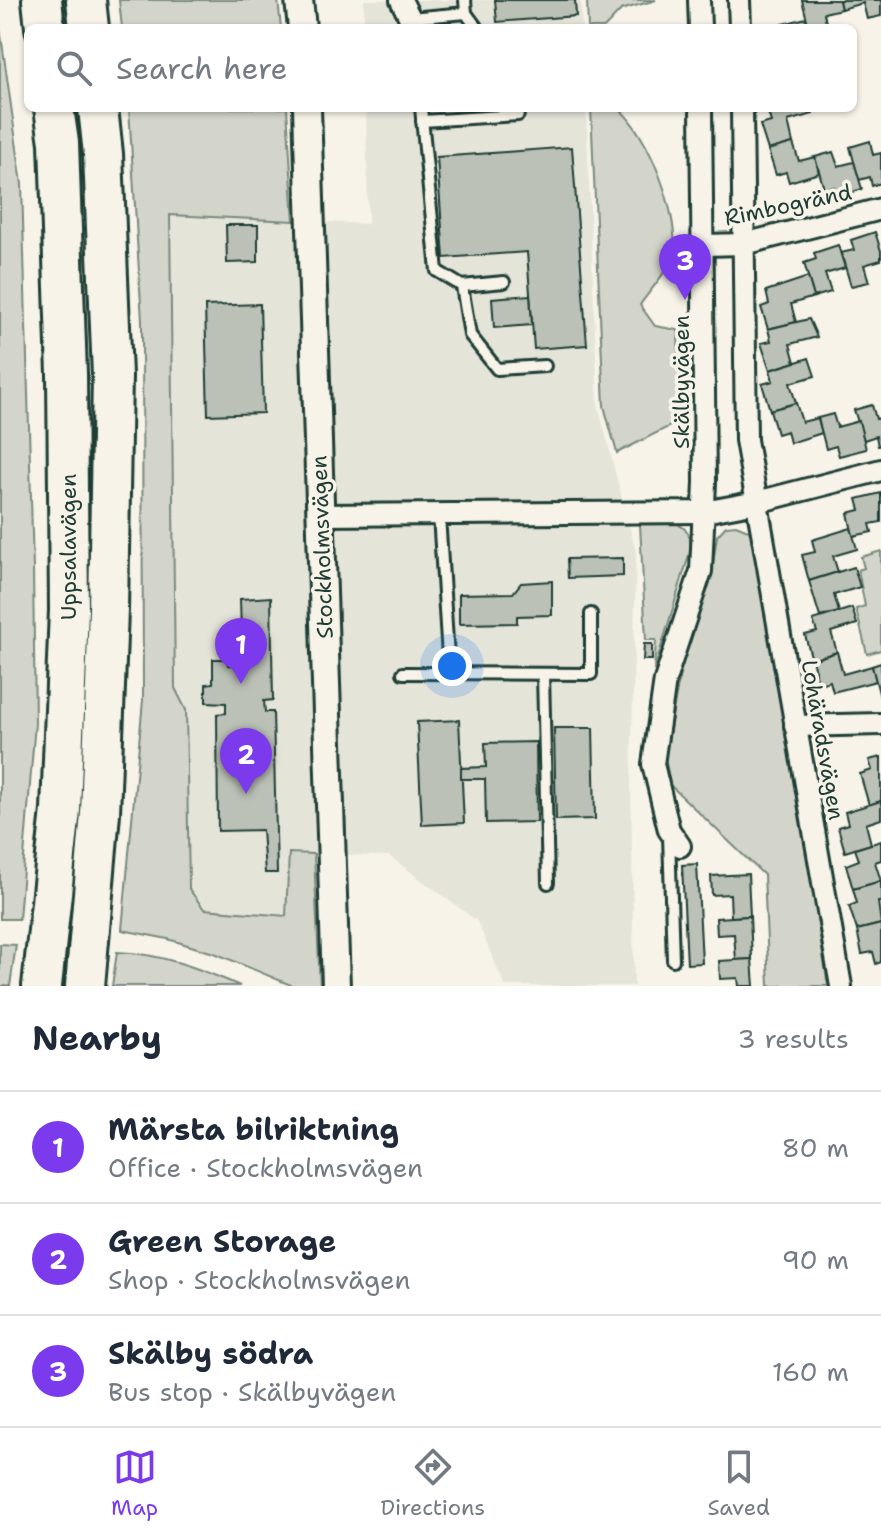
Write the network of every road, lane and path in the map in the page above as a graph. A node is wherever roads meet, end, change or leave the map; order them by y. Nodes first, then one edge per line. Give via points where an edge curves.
1 (42, 0) edge
2 (86, 0) edge
3 (299, 0) edge
4 (465, 0) edge
5 (739, 0) edge
6 (702, 1) edge
7 (466, 13) junction
8 (408, 15) edge
9 (45, 24) edge
10 (89, 24) edge
11 (302, 24) edge
12 (474, 24) edge
13 (700, 24) edge
14 (740, 24) edge
15 (55, 112) edge
16 (98, 112) edge
17 (307, 112) edge
18 (421, 112) edge
19 (701, 112) edge
20 (742, 112) edge
21 (518, 115) dead end
22 (422, 121) junction
23 (881, 209) edge
24 (744, 244) junction
25 (705, 245) junction
26 (504, 282) dead end
27 (462, 286) junction
28 (545, 366) dead end
29 (881, 470) edge
30 (757, 502) junction
31 (704, 512) junction
32 (321, 515) junction
33 (439, 515) junction
34 (591, 614) dead end
35 (403, 673) dead end
36 (449, 673) junction
37 (543, 674) junction
38 (881, 724) edge
39 (795, 726) junction
40 (675, 838) joint
41 (548, 883) dead end
42 (673, 960) dead end
43 (42, 986) edge
44 (85, 986) edge
45 (336, 986) edge
46 (841, 986) edge

1 - 9 highway
2 - 10 highway
3 - 11 street
4 - 7 lane
5 - 14 street
6 - 13 street
7 - 8 lane
7 - 12 lane
15 - 43 highway, Uppsalavägen via 67,374 69,610 61,810
16 - 44 highway, Uppsalavägen via 112,391 100,813
17 - 32 street, Stockholmsvägen
18 - 22 lane
19 - 25 street, Skälbyvägen
20 - 24 street, Lohäradsvägen
21 - 22 lane
22 - 27 lane via 437,271
23 - 24 street, Rimbogränd
24 - 25 street, Rimbogränd
24 - 30 street, Lohäradsvägen via 746,440
25 - 31 street, Skälbyvägen
26 - 27 lane
27 - 28 lane via 470,335 497,369
29 - 30 street
30 - 31 street
30 - 39 street, Lohäradsvägen
31 - 33 street
31 - 40 street, Skälbyvägen via 701,571 665,680 653,764
32 - 33 street
32 - 45 street, Stockholmsvägen
33 - 36 lane
34 - 37 lane via 591,674
35 - 36 lane
36 - 37 lane
37 - 41 lane
38 - 39 street
39 - 46 street, Lohäradsvägen
40 - 42 lane

